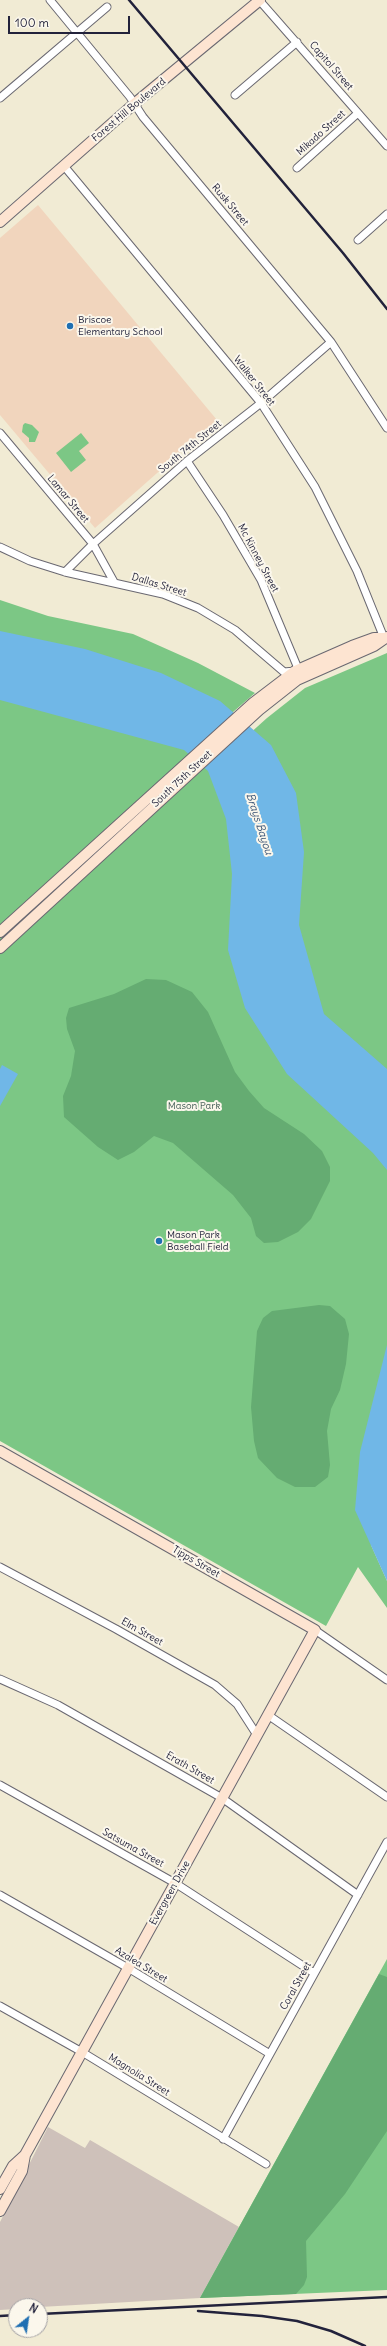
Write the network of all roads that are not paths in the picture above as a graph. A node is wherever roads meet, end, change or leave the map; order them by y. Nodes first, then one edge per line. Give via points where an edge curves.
1 (50, 0) edge
2 (260, 0) edge
3 (106, 7) dead end
4 (77, 32) junction
5 (297, 42) junction
6 (235, 95) dead end
7 (0, 98) edge
8 (134, 104) junction
9 (358, 113) junction
10 (387, 146) edge
11 (64, 166) junction
12 (297, 168) dead end
13 (387, 214) edge
14 (0, 222) edge
15 (358, 240) dead end
16 (331, 342) junction
17 (260, 403) junction
18 (387, 428) edge
19 (0, 433) edge
20 (187, 461) junction
21 (92, 544) junction
22 (0, 547) edge
23 (65, 572) junction
24 (114, 582) junction
25 (385, 638) edge
26 (295, 671) junction
27 (256, 706) junction
28 (181, 774) junction
29 (0, 932) edge
30 (0, 948) edge
31 (0, 1451) edge
32 (0, 1567) edge
33 (315, 1630) junction
34 (0, 1679) edge
35 (387, 1680) edge
36 (268, 1715) junction
37 (257, 1735) junction
38 (0, 1785) edge
39 (387, 1797) edge
40 (222, 1798) junction
41 (387, 1842) edge
42 (175, 1883) junction
43 (358, 1895) junction
44 (0, 1896) edge
45 (128, 1968) junction
46 (314, 1973) junction
47 (0, 2006) edge
48 (82, 2052) junction
49 (270, 2054) junction
50 (223, 2139) junction
51 (25, 2155) junction
52 (266, 2164) dead end
53 (0, 2189) edge
54 (1, 2205) edge

1 - 4 street, Rusk Street
2 - 5 street, Capitol Street
2 - 8 street, Forest Hill Boulevard
3 - 4 street
4 - 7 street
4 - 8 street, Rusk Street
5 - 6 street
5 - 9 street, Capitol Street
8 - 11 street, Forest Hill Boulevard
8 - 16 street, Rusk Street
9 - 10 street, Capitol Street
9 - 12 street, Mikado Street
11 - 14 street, Forest Hill Boulevard
11 - 17 street, Walker Street
13 - 15 street
16 - 17 street, South 74th Street
16 - 18 street, Rusk Street
17 - 20 street, South 74th Street
17 - 25 street, Walker Street via 315,487 357,571
19 - 21 street, Lamar Street
20 - 21 street, South 74th Street
20 - 26 street, Mc Kinney Street via 223,515 261,580 297,666
21 - 23 street, South 74th Street
21 - 24 street, Lamar Street
22 - 23 street, Dallas Street via 30,561
23 - 24 street, Dallas Street
24 - 26 street, Dallas Street via 163,594 198,608 235,630 284,672
25 - 26 street, South 75th Street via 374,638 357,644
25 - 27 street, South 75th Street via 374,646 297,680
26 - 27 street, South 75th Street
27 - 28 street, South 75th Street
28 - 29 street, South 75th Street
28 - 30 street, South 75th Street
31 - 33 street, Tipps Street
32 - 37 street, Elm Street via 215,1685 237,1704
33 - 35 street, Tipps Street
33 - 36 street, Evergreen Drive
34 - 40 street, Erath Street via 58,1705
36 - 37 street, Evergreen Drive
36 - 39 street
37 - 40 street, Evergreen Drive
38 - 42 street, Satsuma Street
40 - 42 street, Evergreen Drive
40 - 43 street, Erath Street
41 - 43 street, Coral Street
42 - 45 street, Evergreen Drive
42 - 46 street, Satsuma Street
43 - 46 street, Coral Street
44 - 45 street, Azalea Street
45 - 48 street, Evergreen Drive
45 - 49 street, Azalea Street
46 - 49 street, Coral Street
47 - 48 street, Magnolia Street
48 - 50 street, Magnolia Street
48 - 51 street, Evergreen Drive
49 - 50 street, Coral Street
50 - 52 street, Magnolia Street
51 - 53 street, Evergreen Drive via 13,2166
51 - 54 street, Evergreen Drive via 22,2171

